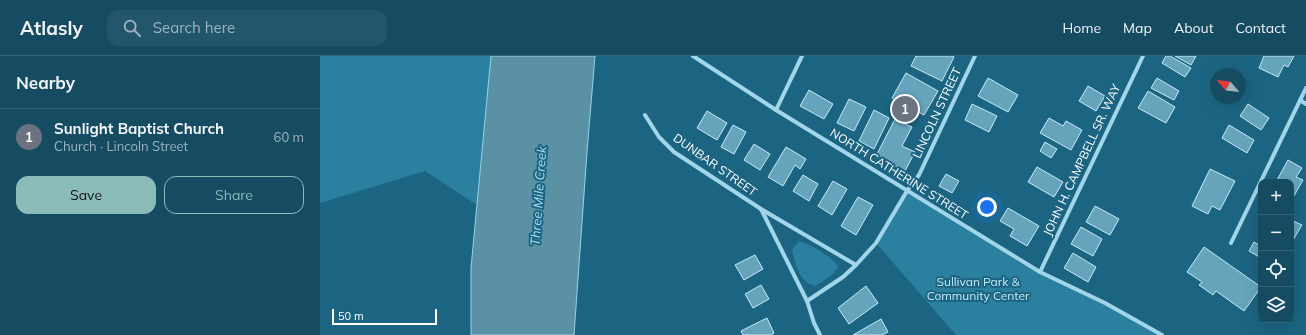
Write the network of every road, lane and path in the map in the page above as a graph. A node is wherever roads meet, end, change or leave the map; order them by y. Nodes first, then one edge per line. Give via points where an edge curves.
1 (693, 56) edge
2 (802, 56) edge
3 (975, 56) edge
4 (1143, 56) edge
5 (1306, 88) edge
6 (1300, 100) junction
7 (1306, 104) edge
8 (776, 110) junction
9 (645, 116) dead end
10 (907, 191) junction
11 (761, 209) junction
12 (1231, 244) dead end
13 (856, 266) junction
14 (1040, 272) junction
15 (807, 301) junction
16 (820, 335) edge
17 (1162, 335) edge

1 - 8 street, NORTH CATHERINE STREET
2 - 8 street
3 - 10 street, LINCOLN STREET via 919,175
4 - 14 street, JOHN H. CAMPBELL SR. WAY
5 - 6 street
6 - 7 street
6 - 12 street
8 - 10 street, NORTH CATHERINE STREET
9 - 11 street, DUNBAR STREET via 659,137 674,152
10 - 13 street, LINCOLN STREET via 876,243
10 - 14 street, NORTH CATHERINE STREET
11 - 13 street, DUNBAR STREET
11 - 15 street, DUNBAR STREET
13 - 15 street, LINCOLN STREET
14 - 17 street, NORTH CATHERINE STREET via 1105,303
15 - 16 street, DUNBAR STREET

